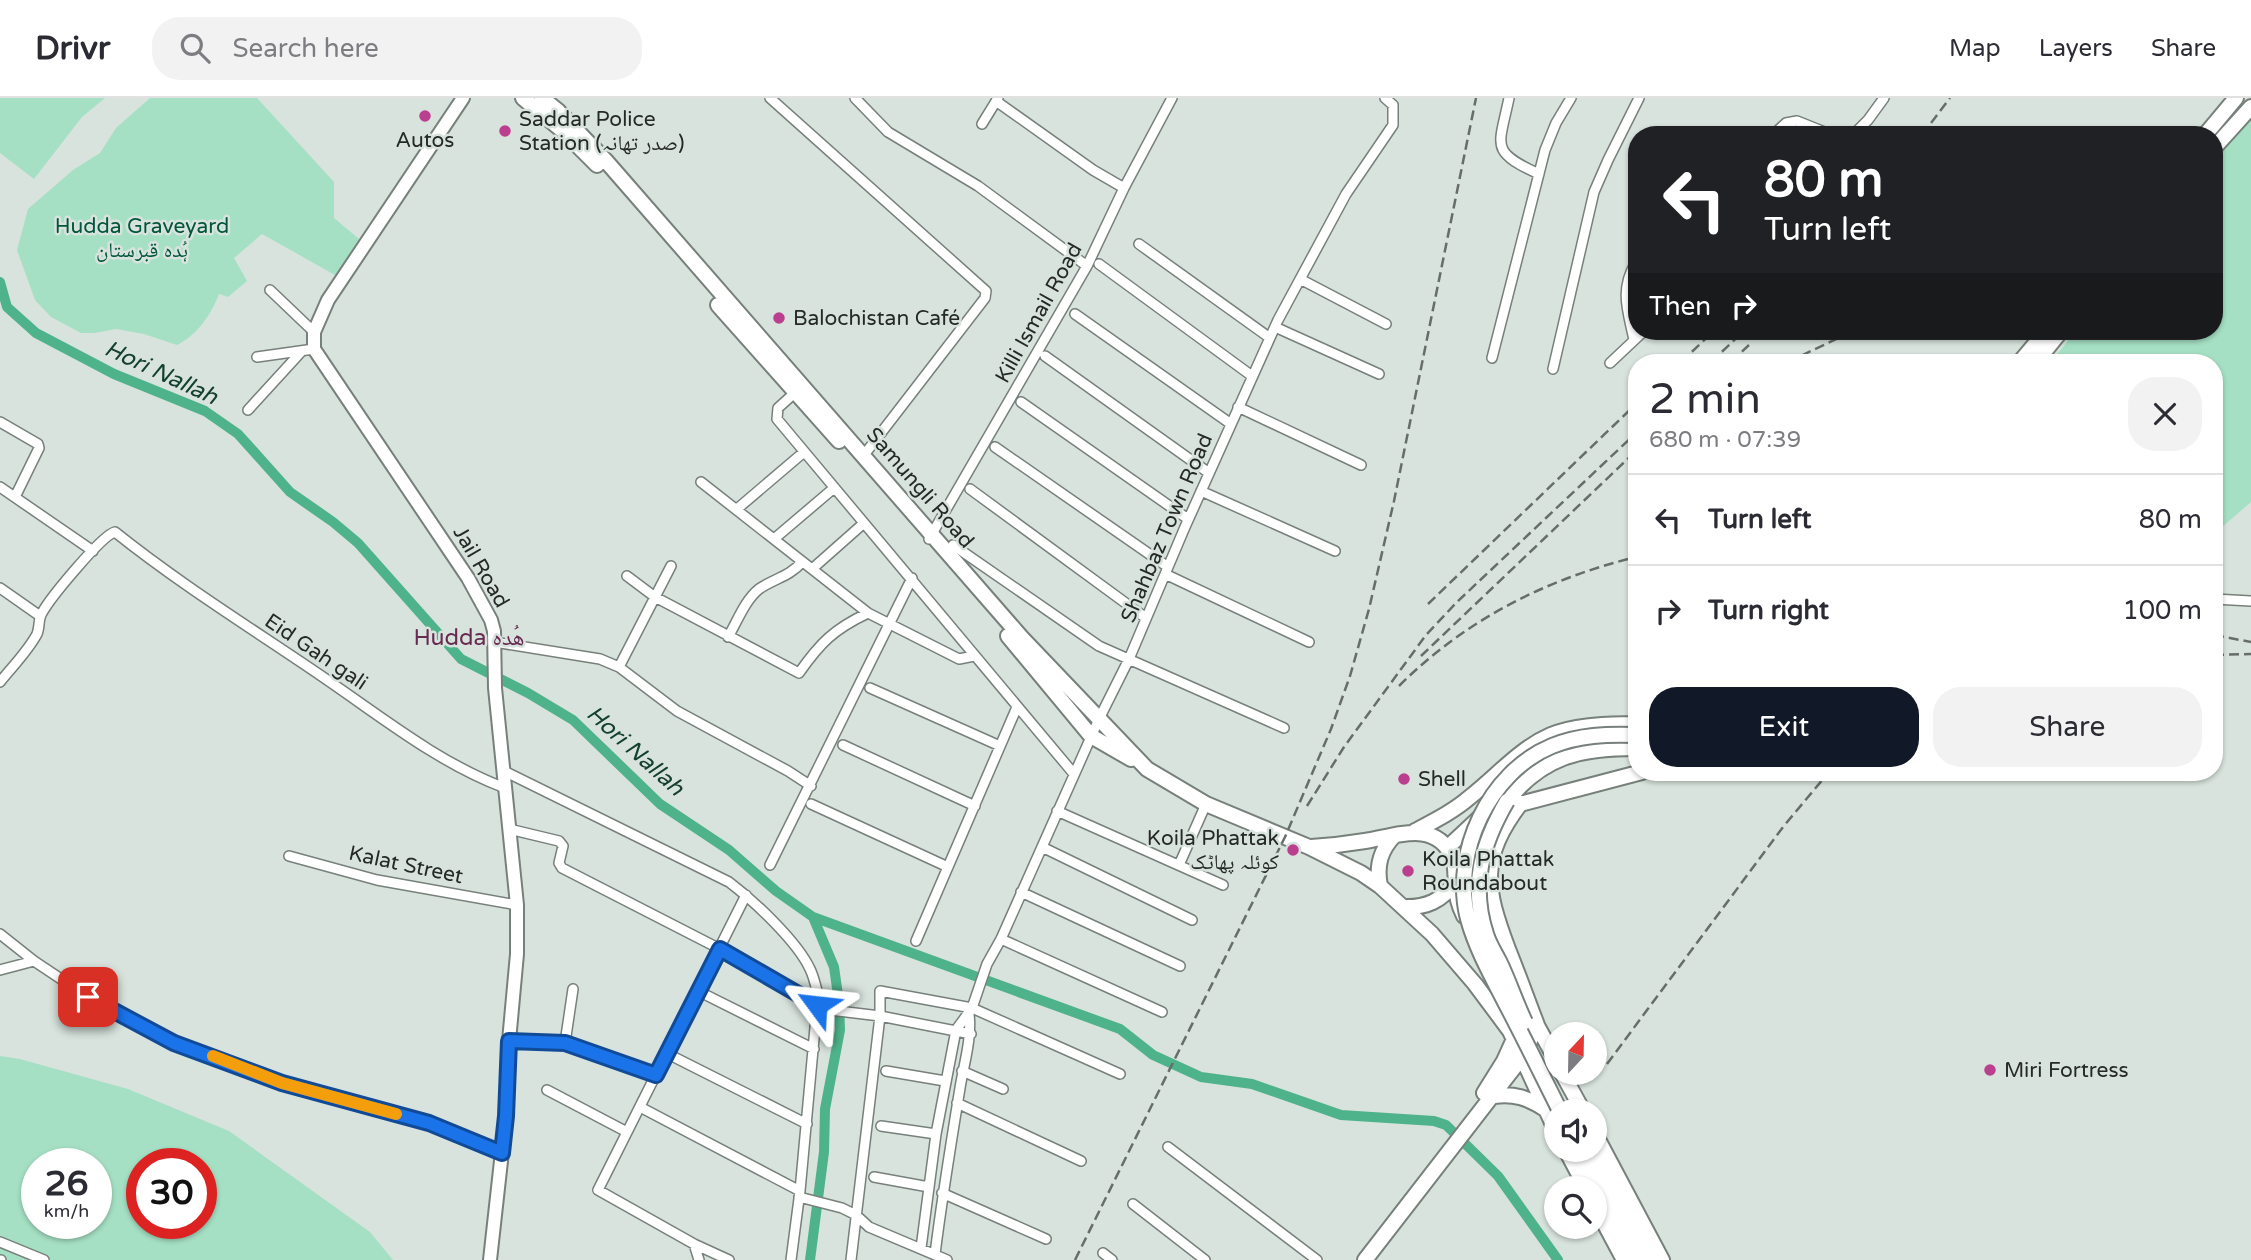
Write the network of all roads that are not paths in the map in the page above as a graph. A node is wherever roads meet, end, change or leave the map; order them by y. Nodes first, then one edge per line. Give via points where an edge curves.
1 (463, 98) edge
2 (523, 98) edge
3 (542, 98) edge
4 (770, 98) edge
5 (855, 98) edge
6 (1172, 98) edge
7 (1385, 98) edge
8 (1509, 98) edge
9 (1571, 98) edge
10 (1639, 98) edge
11 (1884, 98) edge
12 (2236, 98) edge
13 (997, 99) edge
14 (2251, 107) edge
15 (982, 124) dead end
16 (1783, 126) edge
17 (1810, 126) edge
18 (1862, 126) edge
19 (2213, 126) edge
20 (2223, 138) edge
21 (1539, 174) junction
22 (1124, 188) junction
23 (1139, 244) dead end
24 (1099, 264) dead end
25 (1087, 266) junction
26 (1300, 279) junction
27 (1628, 280) edge
28 (270, 290) dead end
29 (1628, 310) edge
30 (1075, 314) dead end
31 (1385, 324) dead end
32 (1275, 327) junction
33 (314, 332) junction
34 (1270, 338) junction
35 (1634, 340) edge
36 (2038, 340) edge
37 (2054, 340) edge
38 (314, 349) junction
39 (301, 352) junction
40 (2027, 354) edge
41 (2042, 354) edge
42 (1045, 356) dead end
43 (257, 357) dead end
44 (1492, 358) dead end
45 (1610, 363) dead end
46 (1553, 369) dead end
47 (1379, 374) dead end
48 (1252, 376) junction
49 (799, 389) junction
50 (1021, 402) dead end
51 (1238, 407) junction
52 (248, 410) dead end
53 (0, 422) edge
54 (1231, 424) junction
55 (995, 447) dead end
56 (804, 452) junction
57 (863, 455) junction
58 (1361, 465) dead end
59 (1209, 473) junction
60 (701, 482) dead end
61 (0, 487) edge
62 (834, 488) junction
63 (970, 489) dead end
64 (1201, 491) junction
65 (15, 498) junction
66 (737, 509) junction
67 (1188, 519) junction
68 (864, 523) junction
69 (930, 537) junction
70 (774, 539) junction
71 (953, 545) dead end
72 (93, 551) junction
73 (1335, 551) dead end
74 (802, 562) junction
75 (671, 566) dead end
76 (812, 569) junction
77 (1166, 570) junction
78 (627, 576) dead end
79 (912, 578) junction
80 (0, 588) edge
81 (655, 597) junction
82 (2223, 599) edge
83 (2251, 601) edge
84 (868, 613) junction
85 (40, 616) junction
86 (1146, 618) junction
87 (891, 623) junction
88 (728, 637) junction
89 (494, 642) junction
90 (1308, 642) dead end
91 (974, 656) junction
92 (1129, 659) junction
93 (619, 667) junction
94 (0, 682) edge
95 (870, 688) dead end
96 (1017, 708) junction
97 (1099, 719) junction
98 (1628, 725) edge
99 (1284, 727) dead end
100 (1628, 735) edge
101 (1091, 736) junction
102 (843, 745) dead end
103 (1000, 746) junction
104 (1628, 748) edge
105 (1147, 769) junction
106 (504, 771) junction
107 (1074, 774) junction
108 (1628, 776) edge
109 (811, 786) junction
110 (505, 788) junction
111 (1521, 803) junction
112 (811, 804) dead end
113 (1206, 804) junction
114 (975, 806) junction
115 (1057, 811) junction
116 (509, 829) junction
117 (1415, 831) junction
118 (1395, 835) junction
119 (1042, 847) junction
120 (1310, 847) junction
121 (1447, 848) junction
122 (289, 856) dead end
123 (770, 865) dead end
124 (1179, 865) junction
125 (948, 867) junction
126 (1455, 882) junction
127 (1223, 885) dead end
128 (1380, 886) junction
129 (1021, 892) junction
130 (747, 895) junction
131 (517, 905) junction
132 (1404, 907) junction
133 (1192, 920) dead end
134 (0, 934) edge
135 (1001, 939) junction
136 (916, 941) dead end
137 (720, 949) junction
138 (34, 961) junction
139 (1180, 966) dead end
140 (0, 970) edge
141 (573, 989) dead end
142 (698, 991) junction
143 (817, 1005) junction
144 (971, 1011) junction
145 (1163, 1012) dead end
146 (880, 1016) junction
147 (1537, 1025) junction
148 (956, 1030) junction
149 (971, 1034) junction
150 (1544, 1038) edge
151 (1514, 1039) junction
152 (509, 1041) junction
153 (565, 1043) junction
154 (814, 1049) junction
155 (666, 1054) junction
156 (1523, 1056) junction
157 (886, 1071) dead end
158 (962, 1071) junction
159 (1120, 1074) dead end
160 (656, 1075) junction
161 (945, 1081) junction
162 (1003, 1089) dead end
163 (547, 1090) dead end
164 (1494, 1096) junction
165 (1546, 1099) edge
166 (1548, 1099) edge
167 (1565, 1099) edge
168 (957, 1103) junction
169 (640, 1107) junction
170 (1544, 1107) edge
171 (807, 1124) junction
172 (881, 1126) dead end
173 (627, 1132) junction
174 (936, 1135) junction
175 (1168, 1147) dead end
176 (502, 1153) junction
177 (1444, 1154) junction
178 (1607, 1156) edge
179 (1081, 1161) dead end
180 (1585, 1162) edge
181 (1597, 1162) edge
182 (874, 1177) dead end
183 (929, 1187) junction
184 (943, 1194) junction
185 (803, 1196) junction
186 (1133, 1204) dead end
187 (856, 1215) junction
188 (1607, 1223) edge
189 (1046, 1239) dead end
190 (0, 1242) edge
191 (694, 1244) junction
192 (921, 1248) junction
193 (1103, 1253) dead end
194 (935, 1254) junction
195 (1631, 1259) edge
196 (44, 1260) edge
197 (490, 1260) edge
198 (699, 1260) edge
199 (729, 1260) edge
200 (791, 1260) edge
201 (851, 1260) edge
202 (947, 1260) edge
203 (1112, 1260) edge
204 (1205, 1260) edge
205 (1317, 1260) edge
206 (1355, 1260) edge
207 (1365, 1260) edge
208 (1650, 1260) edge
209 (1662, 1260) edge

1 - 33 main road via 328,300
2 - 49 main road, Samungli Road via 593,160
3 - 49 main road, Samungli Road via 606,161
4 - 57 street via 986,291
5 - 25 street via 888,132 978,186
6 - 22 street, Killi Ismail Road
7 - 26 street, Shahbaz Town Road via 1393,104 1392,125 1346,194
8 - 21 street via 1501,146 1512,162
9 - 21 street via 1556,123
10 - 46 street via 1594,192
11 - 18 street
12 - 19 main road
13 - 15 street
13 - 22 street
14 - 20 main road
16 - 17 street via 1797,121
21 - 44 street
22 - 25 street, Killi Ismail Road
23 - 34 street
24 - 48 street
25 - 69 street, Killi Ismail Road
26 - 31 street
26 - 32 street, Shahbaz Town Road
27 - 29 street
28 - 33 street
30 - 54 street
32 - 34 street, Shahbaz Town Road
32 - 47 street
33 - 38 main road
34 - 48 street, Shahbaz Town Road
35 - 45 street
36 - 40 main road
37 - 41 main road
38 - 39 street
38 - 89 main road, Jail Road via 468,578 491,620
39 - 43 street
39 - 52 street
42 - 59 street
48 - 51 street, Shahbaz Town Road
49 - 56 street via 778,408 777,419
49 - 57 main road, Samungli Road
49 - 69 main road, Samungli Road
50 - 67 street
51 - 54 street, Shahbaz Town Road
51 - 58 street
53 - 65 street via 39,448
54 - 59 street, Shahbaz Town Road
55 - 77 street
56 - 62 street
56 - 66 street
57 - 69 main road, Samungli Road
59 - 64 street, Shahbaz Town Road
60 - 66 street
61 - 65 street
62 - 68 street
62 - 70 street
63 - 86 street
64 - 67 street, Shahbaz Town Road
64 - 73 street
65 - 72 street
66 - 70 street
67 - 77 street, Shahbaz Town Road
68 - 76 street
68 - 79 street
69 - 97 main road, Samungli Road
69 - 101 main road
70 - 74 street
71 - 92 street via 1099,646
72 - 85 street
72 - 110 street, Eid Gah gali via 115,532 402,732 477,778
74 - 76 street
74 - 88 street via 792,573 759,589
75 - 81 street
76 - 84 street
77 - 86 street, Shahbaz Town Road
77 - 90 street
78 - 81 street
79 - 87 street
79 - 91 street
80 - 85 street
81 - 88 street
81 - 93 street
82 - 83 street
84 - 87 street
84 - 88 street via 841,626 799,673
85 - 94 street via 38,632
86 - 92 street, Shahbaz Town Road
87 - 91 street via 959,659
87 - 109 street
89 - 93 street via 600,659
89 - 106 main road, Jail Road
91 - 96 street
92 - 97 street, Shahbaz Town Road
92 - 99 street
93 - 109 street via 677,711
95 - 103 street
96 - 103 street
96 - 107 street
97 - 101 street, Shahbaz Town Road
97 - 105 main road, Samungli Road
98 - 117 main road via 1551,735 1506,765 1472,796
100 - 166 main road, bridge via 1570,740 1516,769 1485,808 1470,845 1464,880 1468,920
101 - 105 main road
101 - 107 street, Shahbaz Town Road
102 - 114 street
103 - 114 street
104 - 167 main road, bridge via 1584,751 1559,758 1534,773 1507,801 1483,851 1479,908 1487,936
105 - 113 main road, Samungli Road
106 - 110 main road, Jail Road
106 - 130 street via 698,866
107 - 115 street, Shahbaz Town Road
108 - 111 main road
109 - 123 street
110 - 116 main road, Jail Road
111 - 121 main road via 1478,819
111 - 147 main road via 1496,842 1489,882 1494,911
112 - 125 street
113 - 120 main road, Samungli Road
113 - 124 street
114 - 125 street
115 - 119 street, Shahbaz Town Road
115 - 124 street
116 - 131 main road, Jail Road
116 - 137 street via 559,841 562,868
117 - 118 main road, Samungli Road
117 - 121 main road via 1438,839
118 - 120 main road, Samungli Road
118 - 128 main road via 1382,853
119 - 129 street, Shahbaz Town Road
119 - 133 street
120 - 128 main road, Samungli Road
121 - 126 main road via 1455,864
122 - 131 street, Kalat Street via 377,880
124 - 127 street
125 - 136 street
126 - 132 main road via 1433,902
126 - 147 main road via 1468,924
128 - 132 main road, Samungli Road
129 - 135 street, Shahbaz Town Road
129 - 139 street
130 - 137 street
130 - 143 street via 810,968
131 - 152 main road, Jail Road
132 - 151 main road, Samungli Road via 1475,984
134 - 138 street
135 - 144 street, Shahbaz Town Road
135 - 145 street
137 - 142 street
137 - 143 street
138 - 140 street
138 - 176 street via 103,1007 174,1043 282,1083 429,1123
141 - 153 street
142 - 154 street
142 - 155 street
143 - 146 street
143 - 154 street
144 - 146 street via 880,991
144 - 148 street
144 - 149 street
144 - 159 street
146 - 148 street
146 - 187 street
147 - 150 main road
147 - 156 main road
148 - 149 street
148 - 161 street
149 - 158 street
151 - 156 main road, Samungli Road
151 - 177 main road via 1491,1084
152 - 153 street
152 - 176 main road, Jail Road
153 - 160 street
154 - 171 street
155 - 160 street
155 - 171 street
156 - 164 main road
156 - 165 main road, Samungli Road
157 - 161 street
158 - 162 street
158 - 168 street
160 - 169 street
161 - 174 street
163 - 173 street
164 - 170 main road via 1521,1096
164 - 177 main road
168 - 179 street
168 - 184 street
169 - 173 street
169 - 185 street
171 - 185 street
172 - 174 street
173 - 191 street via 598,1189
174 - 183 street
175 - 205 street
176 - 197 main road, Jail Road
177 - 206 main road
177 - 207 main road
178 - 209 main road
180 - 195 main road
181 - 208 main road
182 - 183 street
183 - 192 street
184 - 189 street
184 - 194 street
185 - 187 street
185 - 200 street
186 - 204 street
187 - 192 street via 869,1227
187 - 201 street
188 - 195 main road
190 - 196 street
191 - 198 street
191 - 199 street
192 - 194 street
193 - 203 street
194 - 202 street

